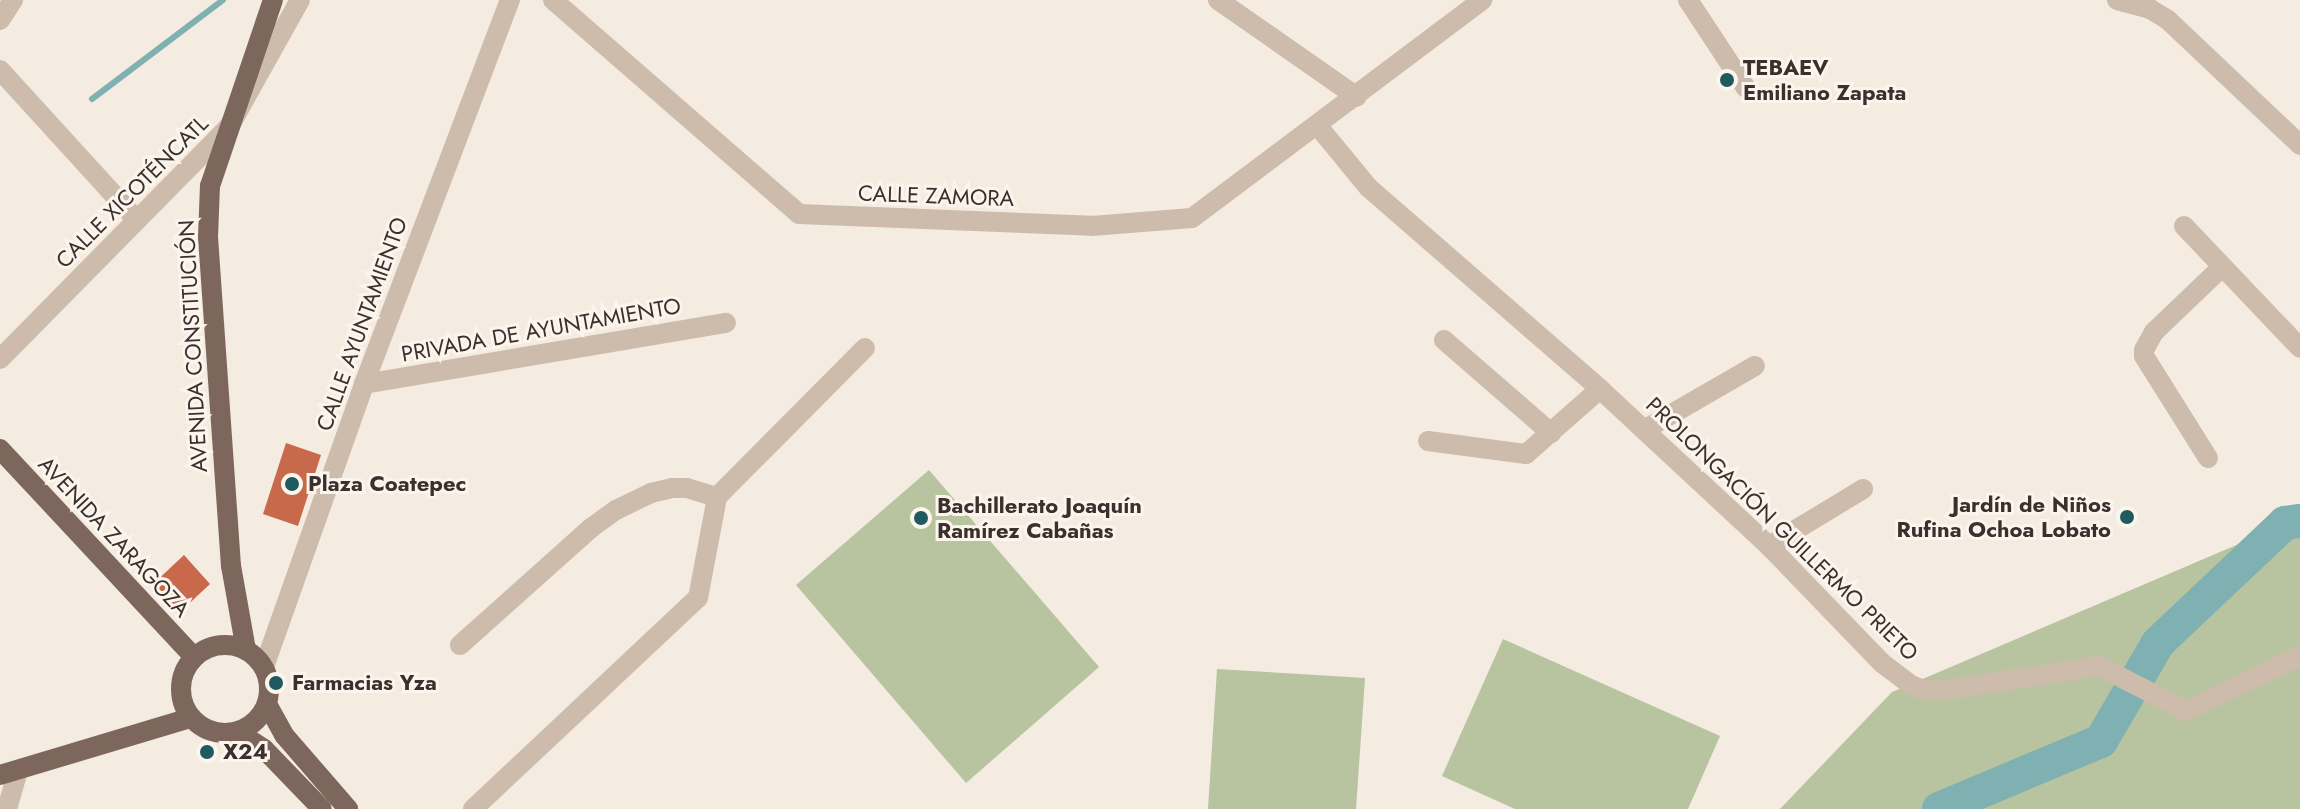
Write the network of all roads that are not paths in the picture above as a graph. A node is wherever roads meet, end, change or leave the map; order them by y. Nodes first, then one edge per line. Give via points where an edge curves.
1 (13, 0) edge
2 (273, 0) edge
3 (300, 0) edge
4 (510, 0) edge
5 (553, 0) edge
6 (1218, 0) edge
7 (1482, 0) edge
8 (1688, 0) edge
9 (2117, 0) edge
10 (0, 20) edge
11 (3, 80) edge
12 (1746, 88) dead end
13 (1357, 97) junction
14 (1317, 125) junction
15 (229, 127) junction
16 (2300, 145) edge
17 (137, 220) junction
18 (2184, 226) dead end
19 (2222, 267) junction
20 (726, 323) dead end
21 (1444, 340) dead end
22 (2299, 344) edge
23 (865, 348) dead end
24 (0, 359) edge
25 (1755, 366) dead end
26 (364, 384) junction
27 (1600, 389) junction
28 (1644, 430) junction
29 (1551, 433) junction
30 (1428, 441) dead end
31 (0, 449) edge
32 (2208, 458) dead end
33 (1863, 489) dead end
34 (717, 497) junction
35 (1769, 546) junction
36 (460, 645) dead end
37 (246, 650) junction
38 (2300, 656) edge
39 (194, 657) junction
40 (264, 667) junction
41 (267, 704) junction
42 (190, 718) junction
43 (238, 732) junction
44 (9, 773) edge
45 (7, 809) edge
46 (322, 809) edge
47 (348, 809) edge
48 (473, 809) edge

1 - 10 street
2 - 15 main road, AVENIDA CONSTITUCIÓN
3 - 15 street, CALLE XICOTÉNCATL
4 - 26 street, CALLE AYUNTAMIENTO
5 - 14 street, CALLE ZAMORA via 799,214 1092,226 1192,218
6 - 13 street
7 - 13 street, CALLE ZAMORA
8 - 12 street
9 - 16 street via 2168,20
11 - 17 street
13 - 14 street, CALLE ZAMORA
14 - 27 street, PROLONGACIÓN GUILLERMO PRIETO via 1369,188
15 - 17 street, CALLE XICOTÉNCATL
15 - 37 main road, AVENIDA CONSTITUCIÓN via 210,186 208,237 231,566
17 - 24 street, CALLE XICOTÉNCATL
18 - 19 street
19 - 22 street
19 - 32 street via 2154,332 2144,350
20 - 26 street, PRIVADA DE AYUNTAMIENTO
21 - 29 street
23 - 34 street
25 - 28 street
26 - 40 street, CALLE AYUNTAMIENTO
27 - 28 street, PROLONGACIÓN GUILLERMO PRIETO
27 - 29 street
28 - 35 street, PROLONGACIÓN GUILLERMO PRIETO
29 - 30 street via 1526,454
31 - 39 main road, AVENIDA ZARAGOZA
33 - 35 street
34 - 36 street via 672,488 616,510
34 - 48 street via 698,598
35 - 38 street, PROLONGACIÓN GUILLERMO PRIETO via 1882,663 1924,690 2087,666 2118,673 2186,711
37 - 39 main road via 216,645
37 - 40 main road
39 - 42 main road via 180,690
40 - 41 main road
41 - 43 main road via 250,726
41 - 47 main road via 284,735
42 - 43 main road via 213,733
42 - 44 main road
43 - 46 main road via 291,773
44 - 45 street

